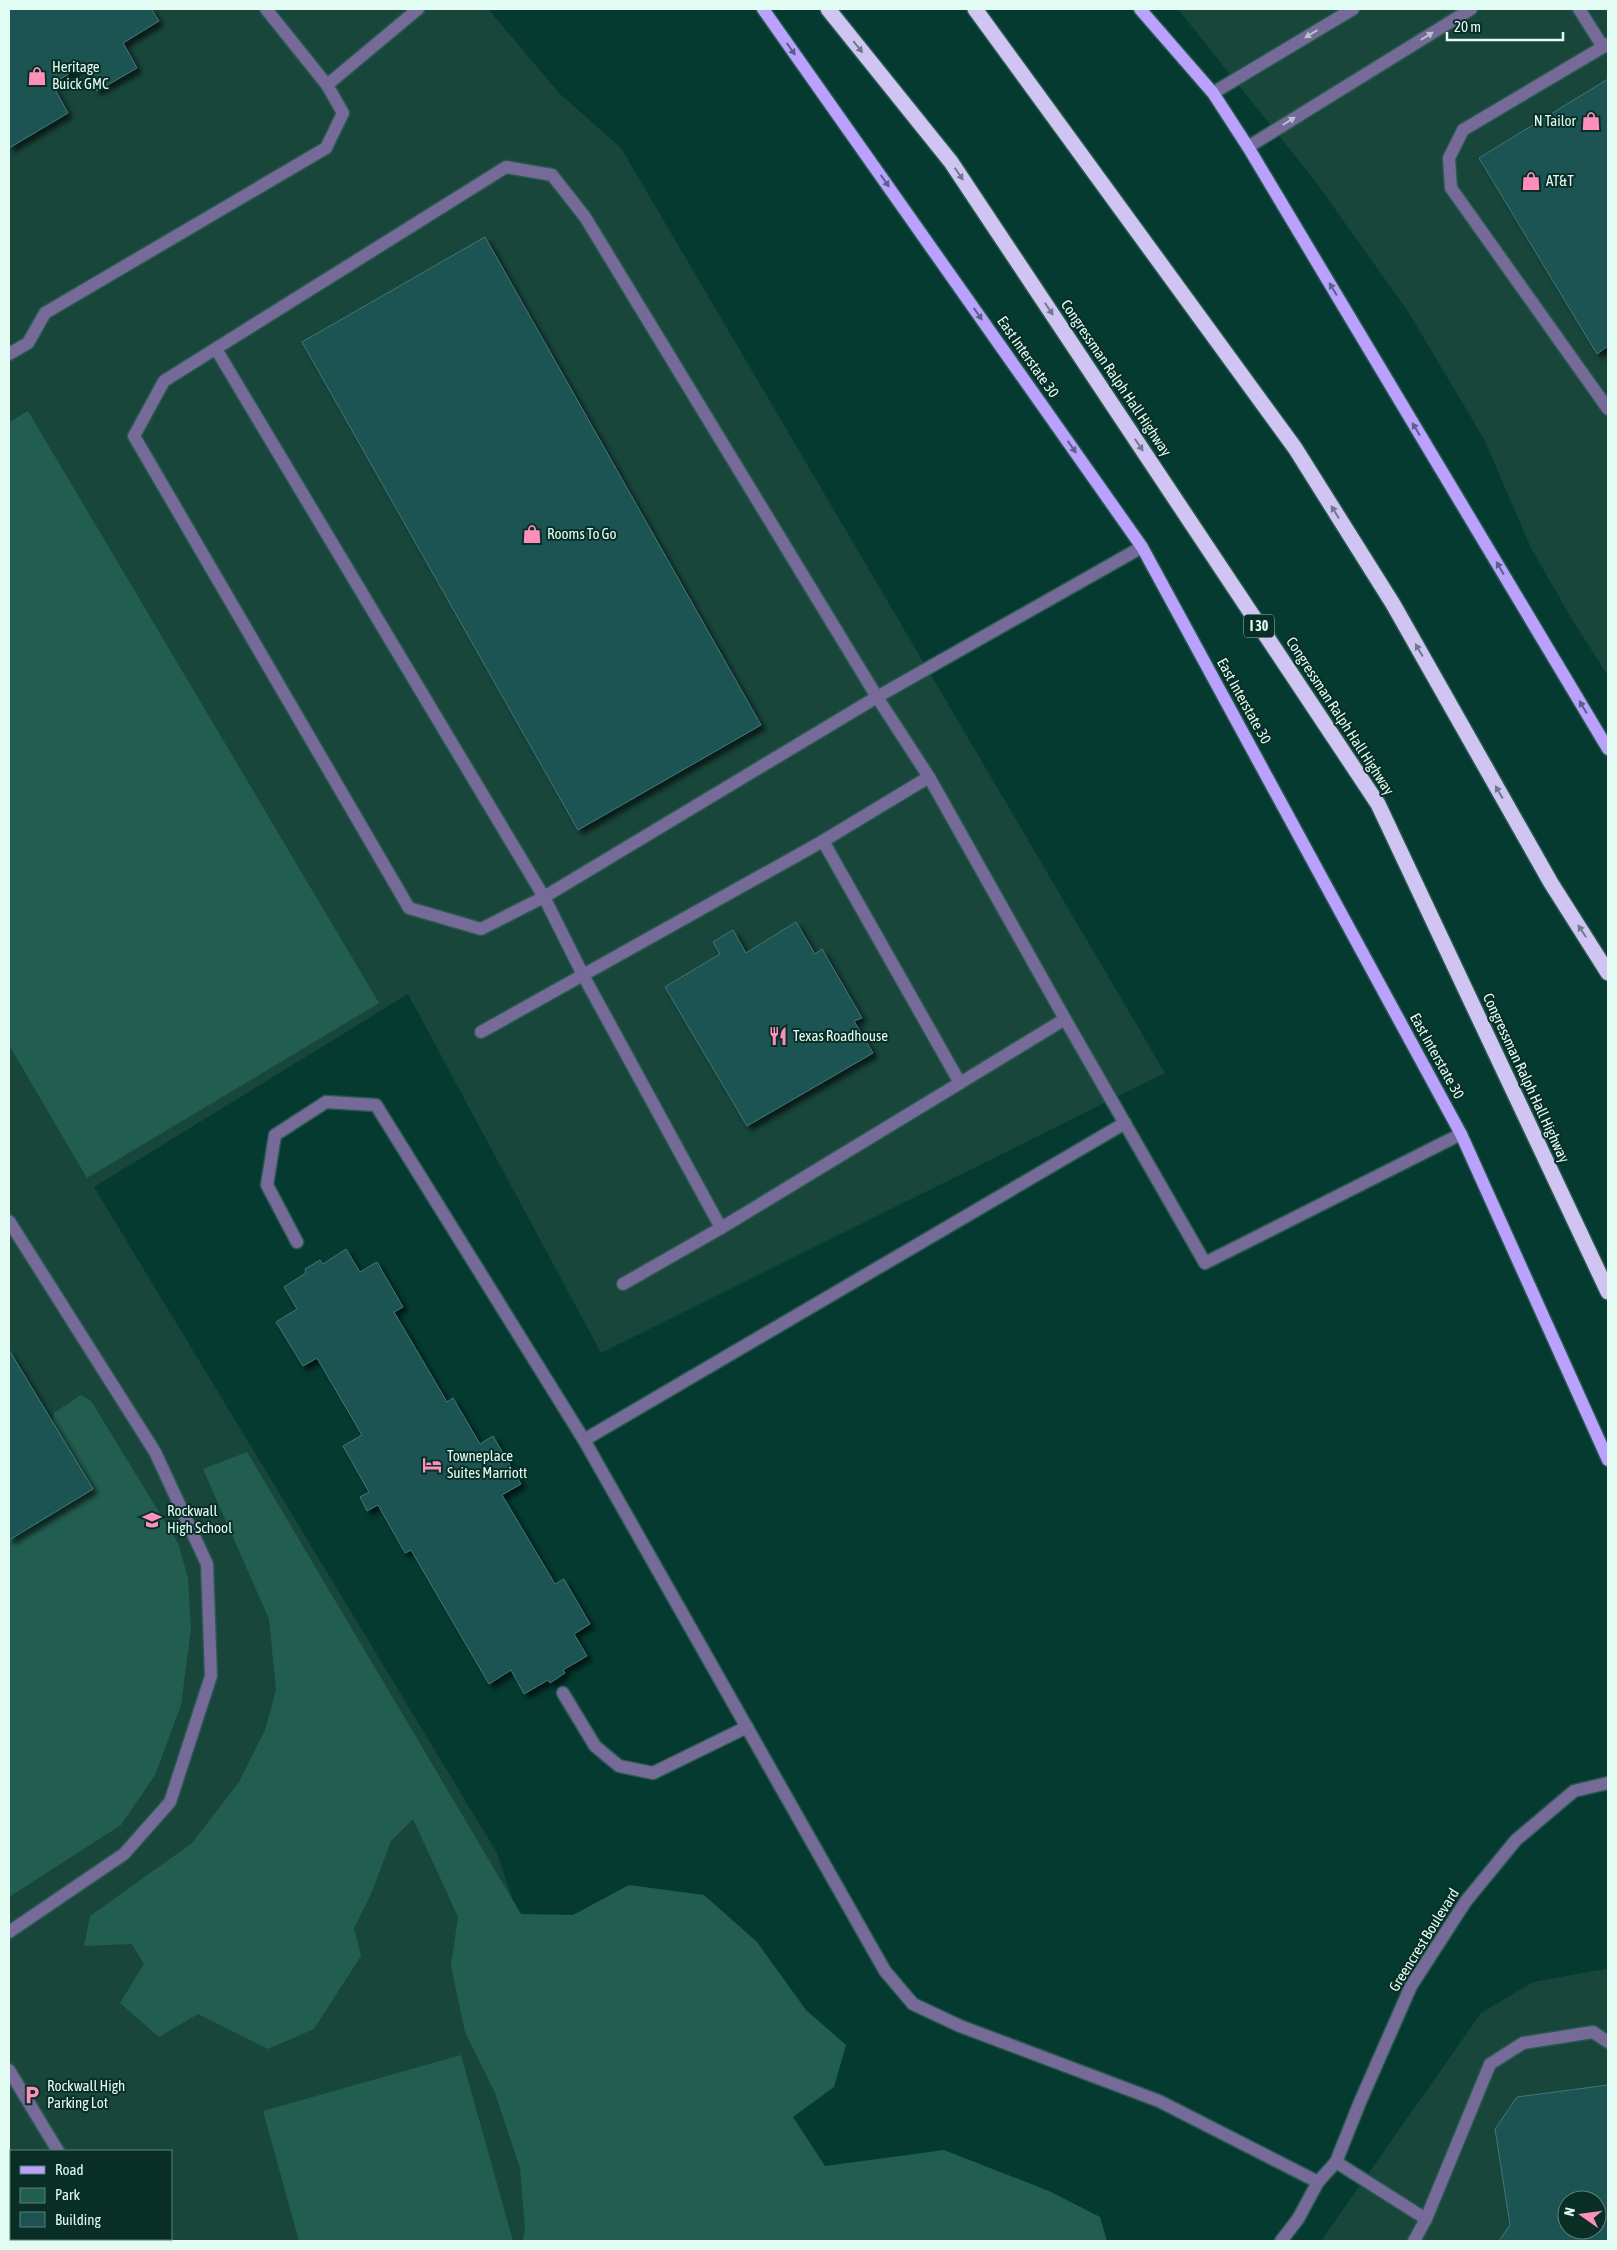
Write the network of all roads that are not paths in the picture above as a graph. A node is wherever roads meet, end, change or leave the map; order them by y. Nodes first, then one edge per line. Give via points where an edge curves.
1 (266, 9) edge
2 (418, 9) edge
3 (763, 9) edge
4 (828, 9) edge
5 (975, 9) edge
6 (1140, 9) edge
7 (1353, 9) edge
8 (1471, 9) edge
9 (1579, 9) edge
10 (1605, 45) edge
11 (327, 85) junction
12 (1213, 93) junction
13 (1248, 147) junction
14 (216, 349) junction
15 (9, 354) edge
16 (1608, 409) edge
17 (1142, 547) junction
18 (876, 697) junction
19 (1608, 749) edge
20 (929, 777) junction
21 (823, 841) junction
22 (544, 897) junction
23 (1608, 973) edge
24 (583, 975) junction
25 (1065, 1019) junction
26 (481, 1032) dead end
27 (960, 1083) junction
28 (1125, 1123) junction
29 (1461, 1134) junction
30 (9, 1221) edge
31 (721, 1228) junction
32 (297, 1242) dead end
33 (623, 1284) dead end
34 (1608, 1292) edge
35 (584, 1440) junction
36 (1608, 1460) edge
37 (563, 1693) dead end
38 (747, 1727) junction
39 (1608, 1784) edge
40 (9, 1932) edge
41 (1608, 2042) edge
42 (9, 2070) edge
43 (57, 2150) edge
44 (1336, 2162) junction
45 (1318, 2182) junction
46 (1426, 2218) junction
47 (1281, 2241) edge
48 (1414, 2241) edge

1 - 11 street
2 - 11 street
3 -> 17 main road, East Interstate 30
4 -> 34 highway, Congressman Ralph Hall Highway / I 30 via 952,162 1378,804
23 -> 5 highway via 1551,883 1393,604 1295,448
6 - 12 main road
7 -> 12 street
13 -> 8 street
9 - 10 street
10 - 16 street via 1463,130 1449,158 1451,188
11 - 15 street via 343,113 326,148 45,313 28,343
12 - 13 main road
19 -> 13 main road
14 - 18 street via 506,167 552,176 585,217
14 - 22 street
14 - 22 street via 164,381 134,436 409,908 481,929
17 - 18 street
17 - 29 main road, East Interstate 30
18 - 20 street
18 - 22 street
20 - 21 street
20 - 25 street
21 - 24 street
21 - 27 street
22 - 24 street
24 - 26 street
24 - 31 street
25 - 27 street
25 - 28 street
27 - 31 street
28 - 29 street via 1205,1263
28 - 35 street
29 - 36 main road, East Interstate 30
30 - 40 street via 155,1452 207,1564 211,1676 170,1802 124,1854
31 - 33 street
32 - 35 street via 267,1185 275,1135 326,1102 376,1105
35 - 38 street
37 - 38 street via 595,1746 619,1766 653,1773
38 - 45 street via 885,1970 913,2004 960,2026 1159,2101
39 - 44 street, Greencrest Boulevard via 1574,1791 1516,1840 1466,1901 1411,1986
41 - 46 street via 1593,2032 1523,2043 1490,2064
42 - 43 street
44 - 45 street, Greencrest Boulevard
44 - 46 street
45 - 47 street, Greencrest Boulevard via 1298,2219
46 - 48 street

